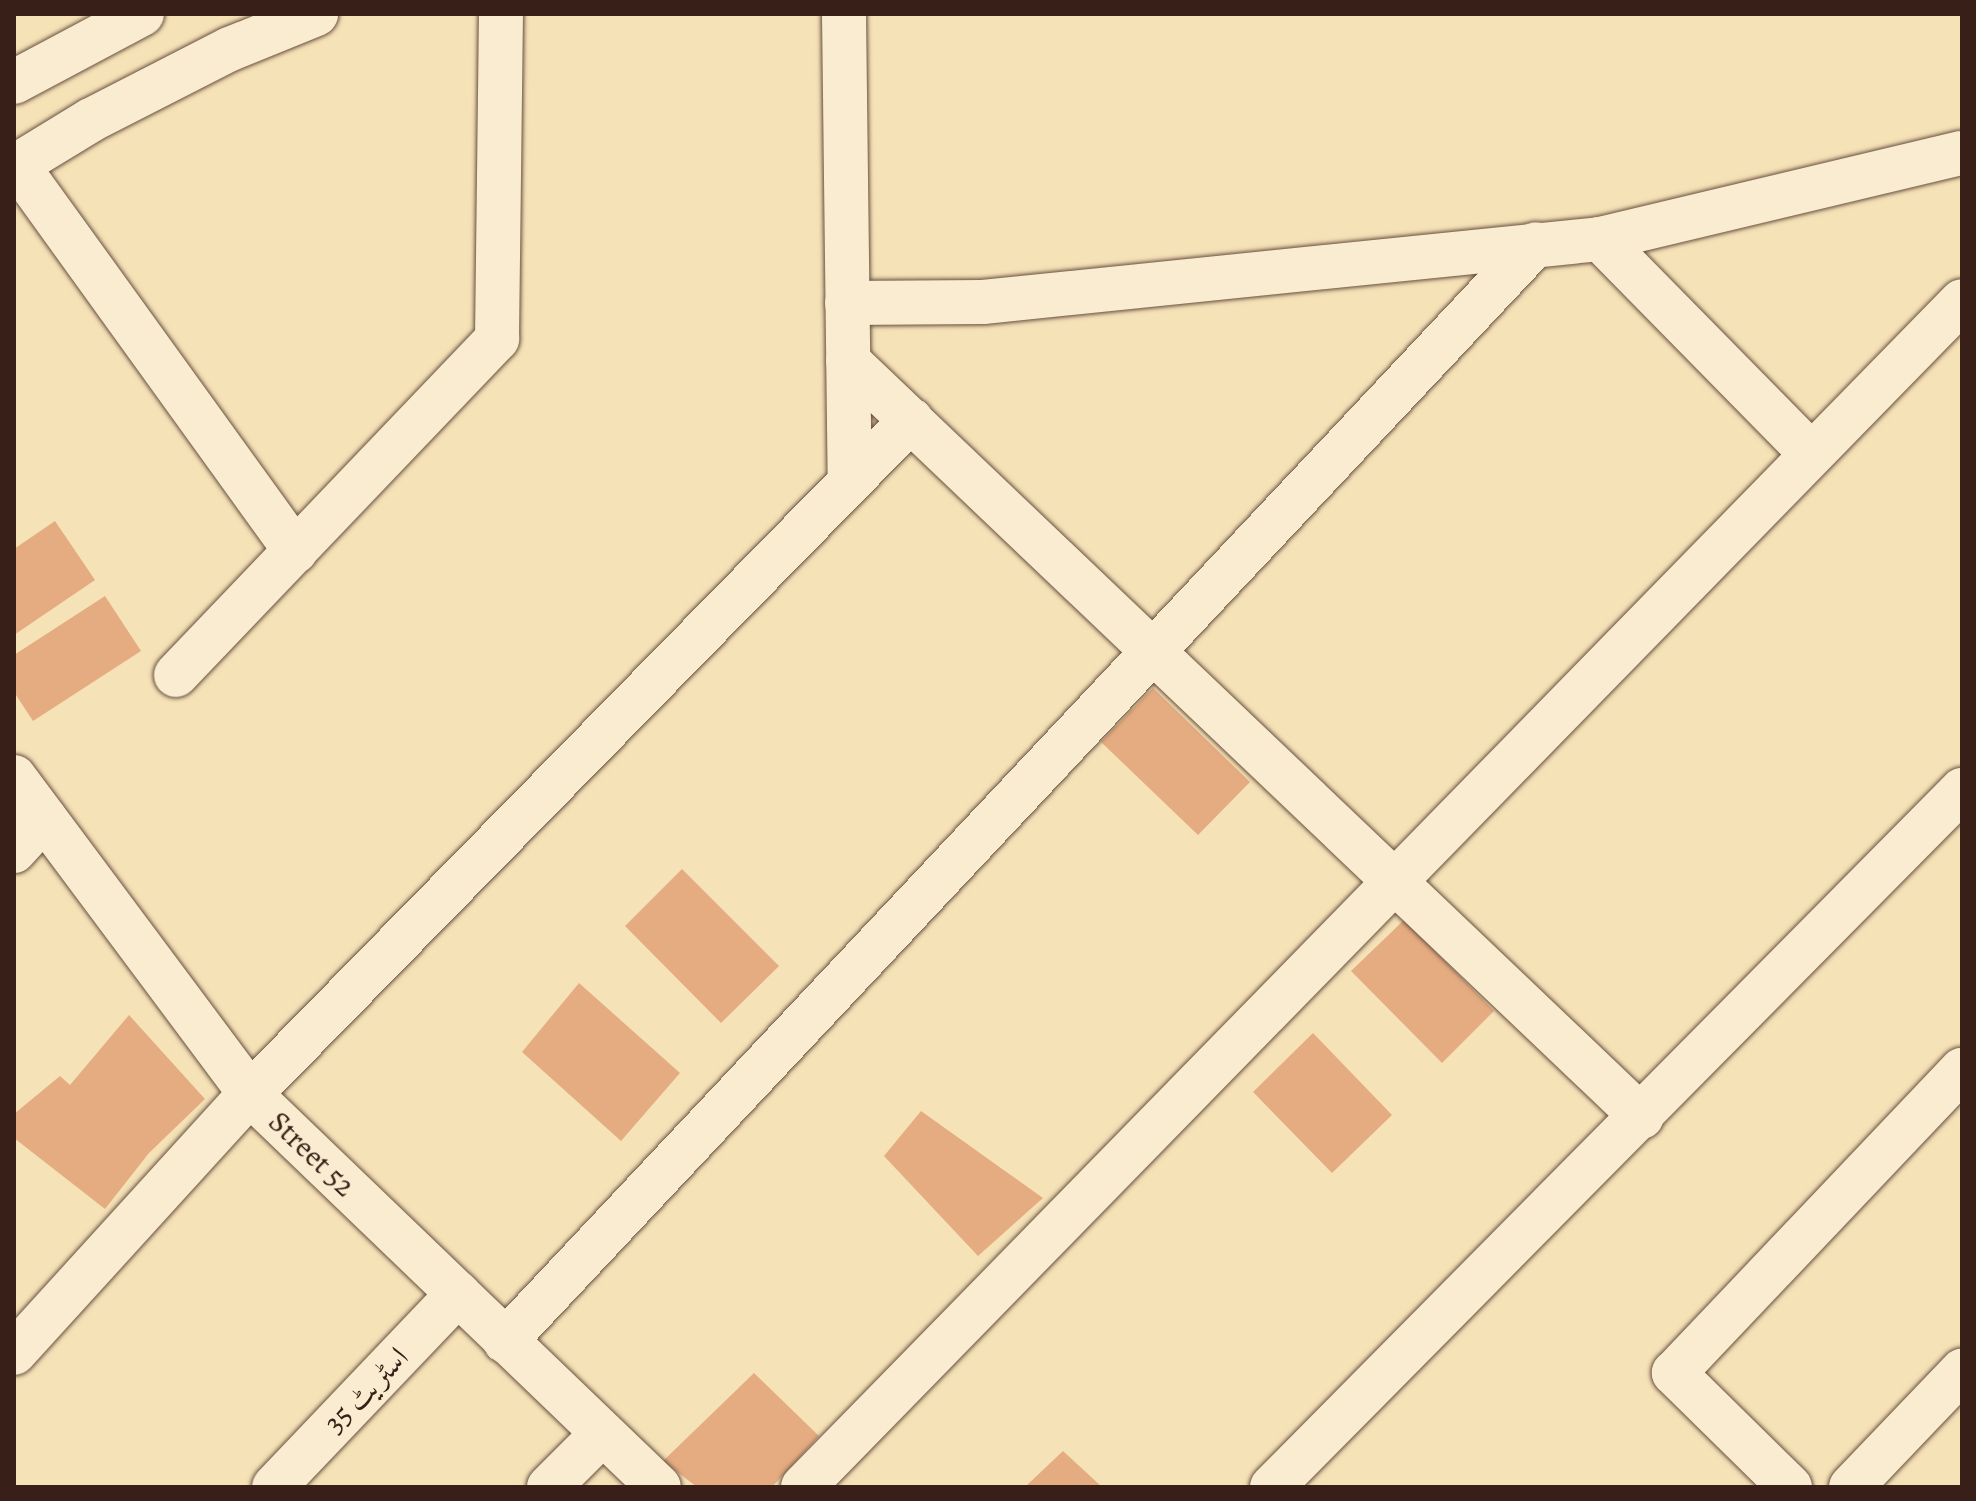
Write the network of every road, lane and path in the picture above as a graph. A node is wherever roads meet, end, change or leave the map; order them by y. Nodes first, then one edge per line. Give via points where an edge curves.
1 (142, 14) edge
2 (316, 14) edge
3 (501, 14) edge
4 (844, 14) edge
5 (14, 82) edge
6 (1962, 153) edge
7 (15, 166) edge
8 (1600, 239) junction
9 (1536, 244) junction
10 (1962, 301) edge
11 (847, 303) junction
12 (848, 361) junction
13 (911, 420) junction
14 (1811, 454) junction
15 (850, 480) junction
16 (295, 551) junction
17 (1153, 651) junction
18 (176, 675) dead end
19 (14, 777) edge
20 (1962, 790) edge
21 (44, 818) junction
22 (14, 851) edge
23 (1394, 881) junction
24 (1962, 1070) edge
25 (250, 1094) junction
26 (1642, 1117) junction
27 (458, 1294) junction
28 (505, 1341) junction
29 (14, 1353) edge
30 (1962, 1371) edge
31 (603, 1433) junction
32 (274, 1487) edge
33 (549, 1487) edge
34 (659, 1487) edge
35 (803, 1487) edge
36 (1272, 1487) edge
37 (1790, 1487) edge
38 (1851, 1487) edge

1 - 5 street
2 - 7 street via 230,49 91,120
3 - 16 street via 497,339
4 - 11 street
6 - 8 street
7 - 16 street
8 - 9 street
8 - 14 street
9 - 11 street via 983,302
9 - 17 street
10 - 14 street
11 - 12 street
12 - 13 street
12 - 15 street
13 - 15 street
13 - 17 street
14 - 23 street
15 - 25 street
16 - 18 street
17 - 23 street
17 - 28 street
19 - 21 street, Street 52
20 - 26 street
21 - 22 street
21 - 25 street, Street 52
23 - 26 street
23 - 35 street
24 - 37 street via 1674,1373
25 - 27 street, Street 52
25 - 29 street
26 - 36 street
27 - 28 street, Street 52
27 - 32 street, اسٹریٹ 35
28 - 31 street, Street 52
30 - 38 street
31 - 33 street
31 - 34 street, Street 52

